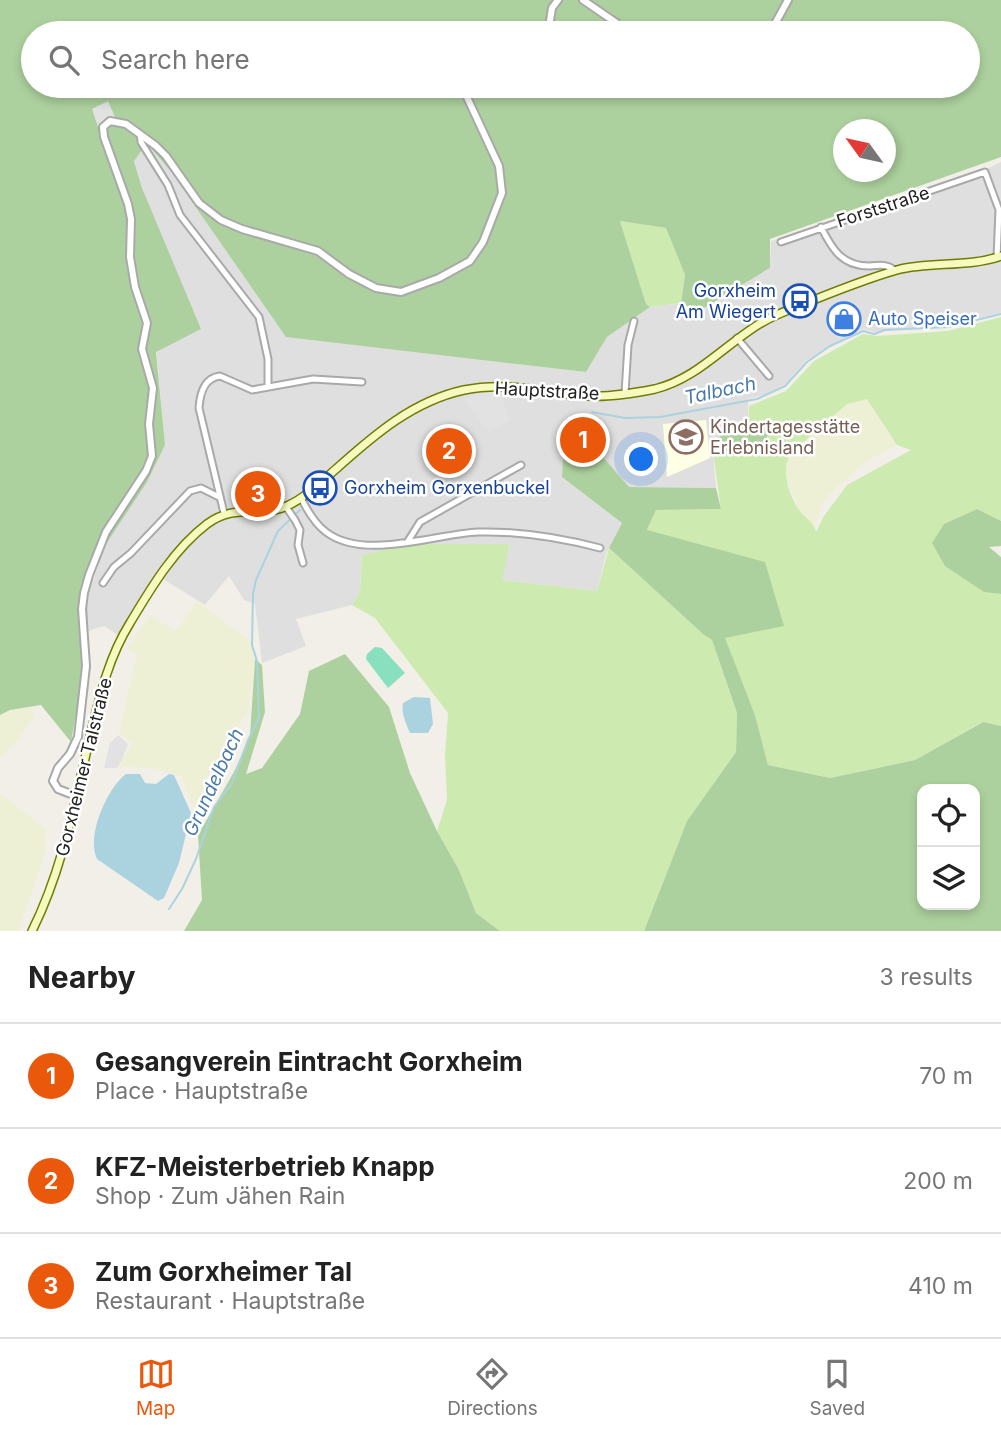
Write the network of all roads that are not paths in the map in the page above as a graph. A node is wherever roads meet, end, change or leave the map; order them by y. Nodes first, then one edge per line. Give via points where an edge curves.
1 (558, 0) edge
2 (583, 0) edge
3 (788, 0) edge
4 (550, 21) edge
5 (614, 21) edge
6 (777, 21) edge
7 (467, 98) edge
8 (140, 134) junction
9 (1000, 209) edge
10 (821, 227) junction
11 (781, 242) dead end
12 (999, 257) edge
13 (895, 271) junction
14 (634, 321) dead end
15 (737, 338) junction
16 (769, 376) dead end
17 (362, 382) dead end
18 (268, 387) junction
19 (625, 393) junction
20 (521, 465) dead end
21 (219, 497) junction
22 (301, 498) junction
23 (224, 513) junction
24 (290, 514) junction
25 (408, 541) junction
26 (600, 548) dead end
27 (303, 563) dead end
28 (103, 583) dead end
29 (76, 796) junction
30 (32, 931) edge

1 - 4 street
2 - 5 street
3 - 6 street
7 - 8 street via 499,166 502,193 483,242 470,261 401,292 376,288 318,251 221,220 199,203 166,156
8 - 18 street via 180,215 259,317 268,359
8 - 29 street via 114,120 102,131 131,219 130,257 147,323 142,349 153,388 152,456 106,532 84,593 86,666 80,728 74,748 54,777 58,789
9 - 10 street, Forststraße via 985,172
9 - 12 street
10 - 11 street, Forststraße
10 - 13 street via 840,257 860,265 886,265
12 - 13 main road, Hauptstraße
13 - 15 main road, Hauptstraße via 775,316
14 - 19 street
15 - 16 street
15 - 19 main road, Hauptstraße via 678,381
17 - 18 street via 313,379
18 - 21 street via 249,390 220,376 203,388 199,408
19 - 22 main road, Hauptstraße via 591,396 501,386 441,397 373,436
20 - 25 street via 420,522
21 - 23 street
21 - 28 street via 201,488 190,491
22 - 24 main road, Hauptstraße
22 - 25 street via 317,524 336,538 374,545
23 - 24 main road, Hauptstraße
23 - 29 main road, Gorxheimer Talstraße via 185,544 128,626 100,693
24 - 27 street via 300,530
25 - 26 street via 478,532 561,538
29 - 30 main road, Gorxheimer Talstraße via 57,872

